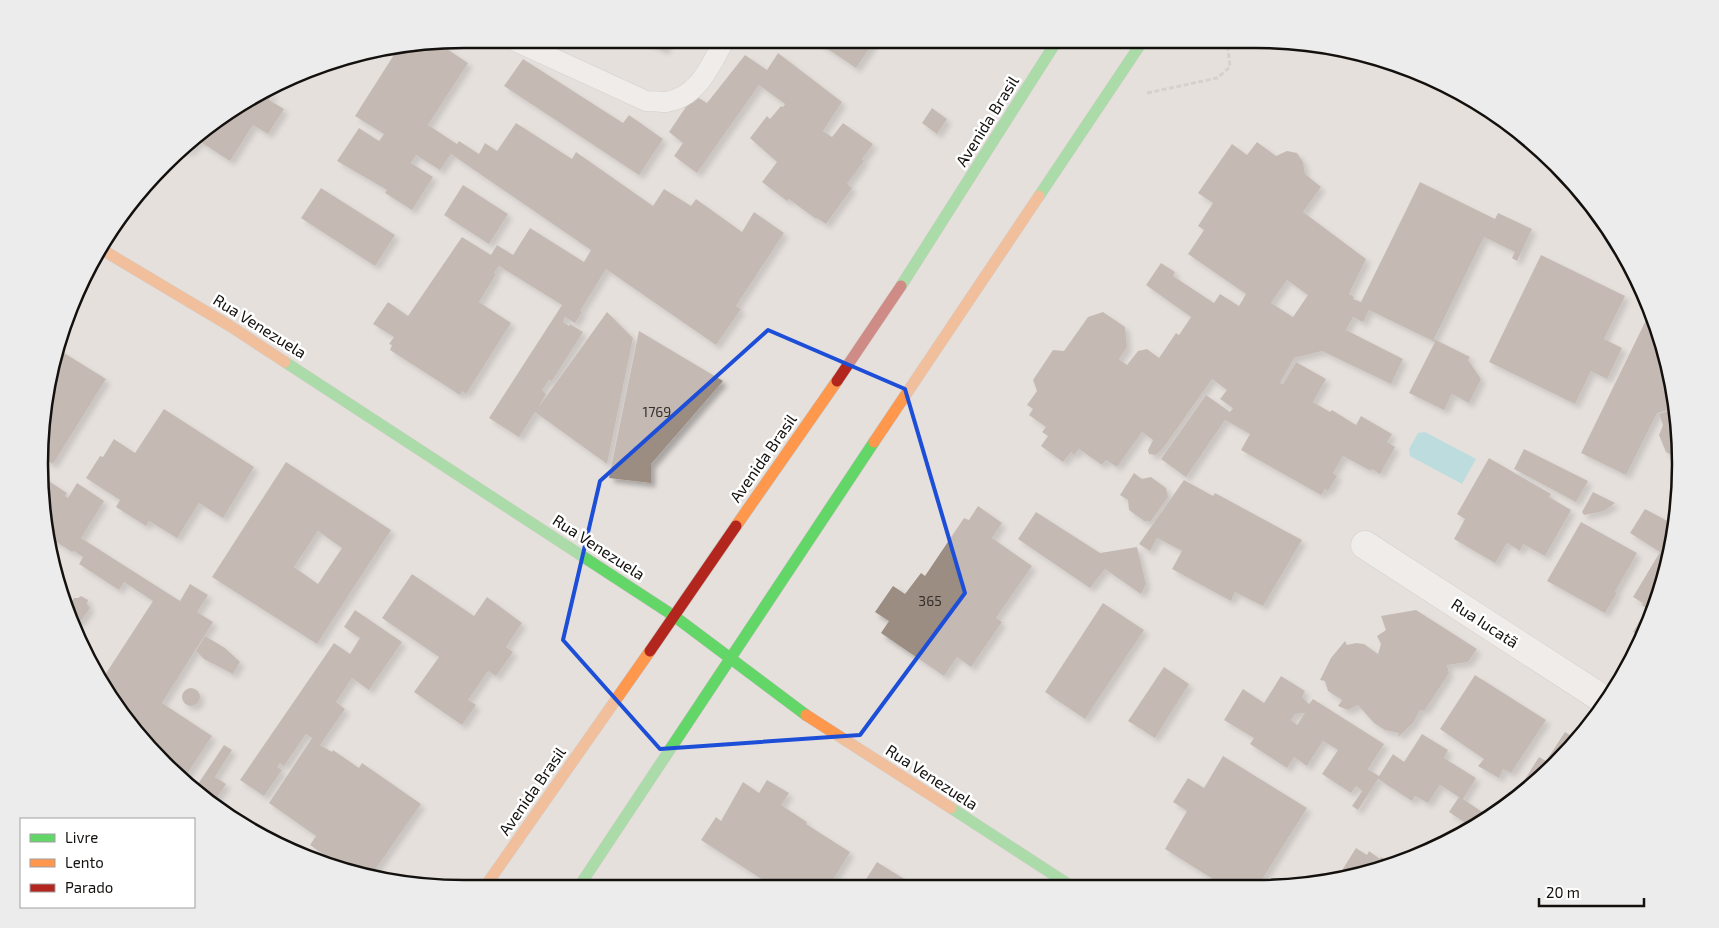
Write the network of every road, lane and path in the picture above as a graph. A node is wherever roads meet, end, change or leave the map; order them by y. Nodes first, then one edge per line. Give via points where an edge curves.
1 (531, 48) edge
2 (720, 48) edge
3 (1052, 48) edge
4 (1139, 48) edge
5 (1228, 48) edge
6 (1122, 73) junction
7 (106, 251) edge
8 (1364, 545) dead end
9 (674, 616) junction
10 (730, 657) junction
11 (1600, 697) edge
12 (490, 880) edge
13 (583, 880) edge
14 (1059, 880) edge

1 - 2 lane via 646,101 666,102 682,97 701,82
3 - 9 main road, Avenida Brasil via 896,295
4 - 6 main road
5 - 6 path via 1230,67 1217,78 1146,93
6 - 10 main road
7 - 9 main road, Rua Venezuela via 230,326
8 - 11 street, Rua Iucatã
9 - 10 main road, Rua Venezuela
9 - 12 main road, Avenida Brasil
10 - 13 main road
10 - 14 main road, Rua Venezuela via 794,707

